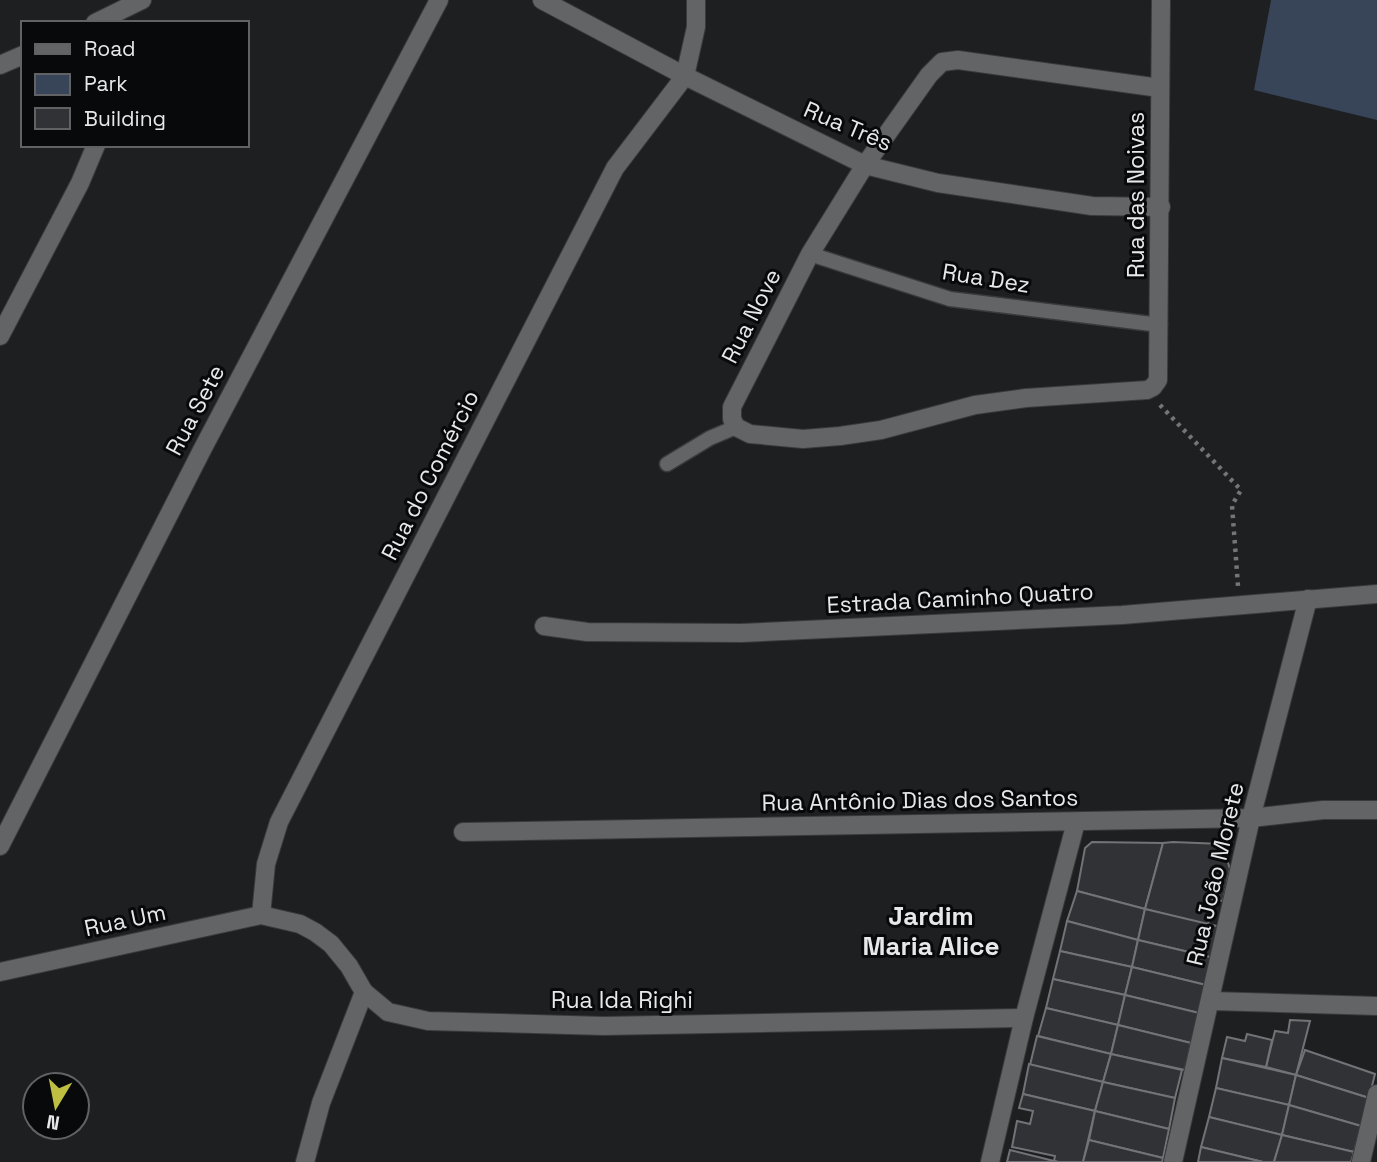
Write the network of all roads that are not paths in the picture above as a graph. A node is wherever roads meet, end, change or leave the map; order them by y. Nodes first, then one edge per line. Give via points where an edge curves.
1 (142, 0) edge
2 (439, 0) edge
3 (542, 0) edge
4 (1161, 0) edge
5 (698, 1) edge
6 (99, 21) edge
7 (21, 56) edge
8 (0, 65) edge
9 (685, 76) junction
10 (1160, 88) junction
11 (95, 147) edge
12 (865, 165) junction
13 (1161, 207) junction
14 (810, 254) junction
15 (1160, 325) junction
16 (0, 336) edge
17 (736, 427) junction
18 (667, 464) dead end
19 (1377, 594) edge
20 (1308, 599) junction
21 (544, 626) dead end
22 (1377, 810) edge
23 (1251, 818) junction
24 (1076, 822) junction
25 (463, 832) dead end
26 (0, 846) edge
27 (261, 915) junction
28 (0, 972) edge
29 (364, 992) junction
30 (1211, 1001) junction
31 (1377, 1006) edge
32 (1024, 1018) junction
33 (1377, 1094) edge
34 (304, 1162) edge
35 (990, 1162) edge
36 (1172, 1162) edge
37 (1361, 1162) edge

1 - 6 street
2 - 26 street, Rua Sete
3 - 9 street, Rua Três
4 - 10 street, Rua das Noivas
5 - 9 street
7 - 8 street
9 - 12 street, Rua Três
9 - 27 street, Rua do Comércio via 615,168 279,822 266,864
10 - 12 street, Rua Nove via 958,60 942,62
10 - 13 street, Rua das Noivas
11 - 16 street
12 - 13 street, Rua Três via 938,183 1092,206
12 - 14 street, Rua Nove
13 - 15 street, Rua das Noivas
14 - 15 lane, Rua Dez via 950,299
14 - 17 street, Rua Nove via 732,407
15 - 17 street, Rua das Noivas via 1158,380 1150,389 975,405 840,436 803,439 750,434
17 - 18 lane
19 - 20 street, Estrada Caminho Quatro
20 - 21 street, Estrada Caminho Quatro via 1122,615 741,633 587,632
20 - 23 street, Rua João Morete
22 - 23 street, Rua Antônio Dias dos Santos
23 - 24 street, Rua Antônio Dias dos Santos
23 - 30 street, Rua João Morete
24 - 25 street, Rua Antônio Dias dos Santos
24 - 32 street
27 - 28 street, Rua Um
27 - 29 street, Rua Ida Righi via 315,932 349,966
29 - 32 street, Rua Ida Righi via 388,1012 428,1021 604,1026
29 - 34 street via 321,1103
30 - 31 street
30 - 36 street, Rua João Morete
32 - 35 street
33 - 37 street

